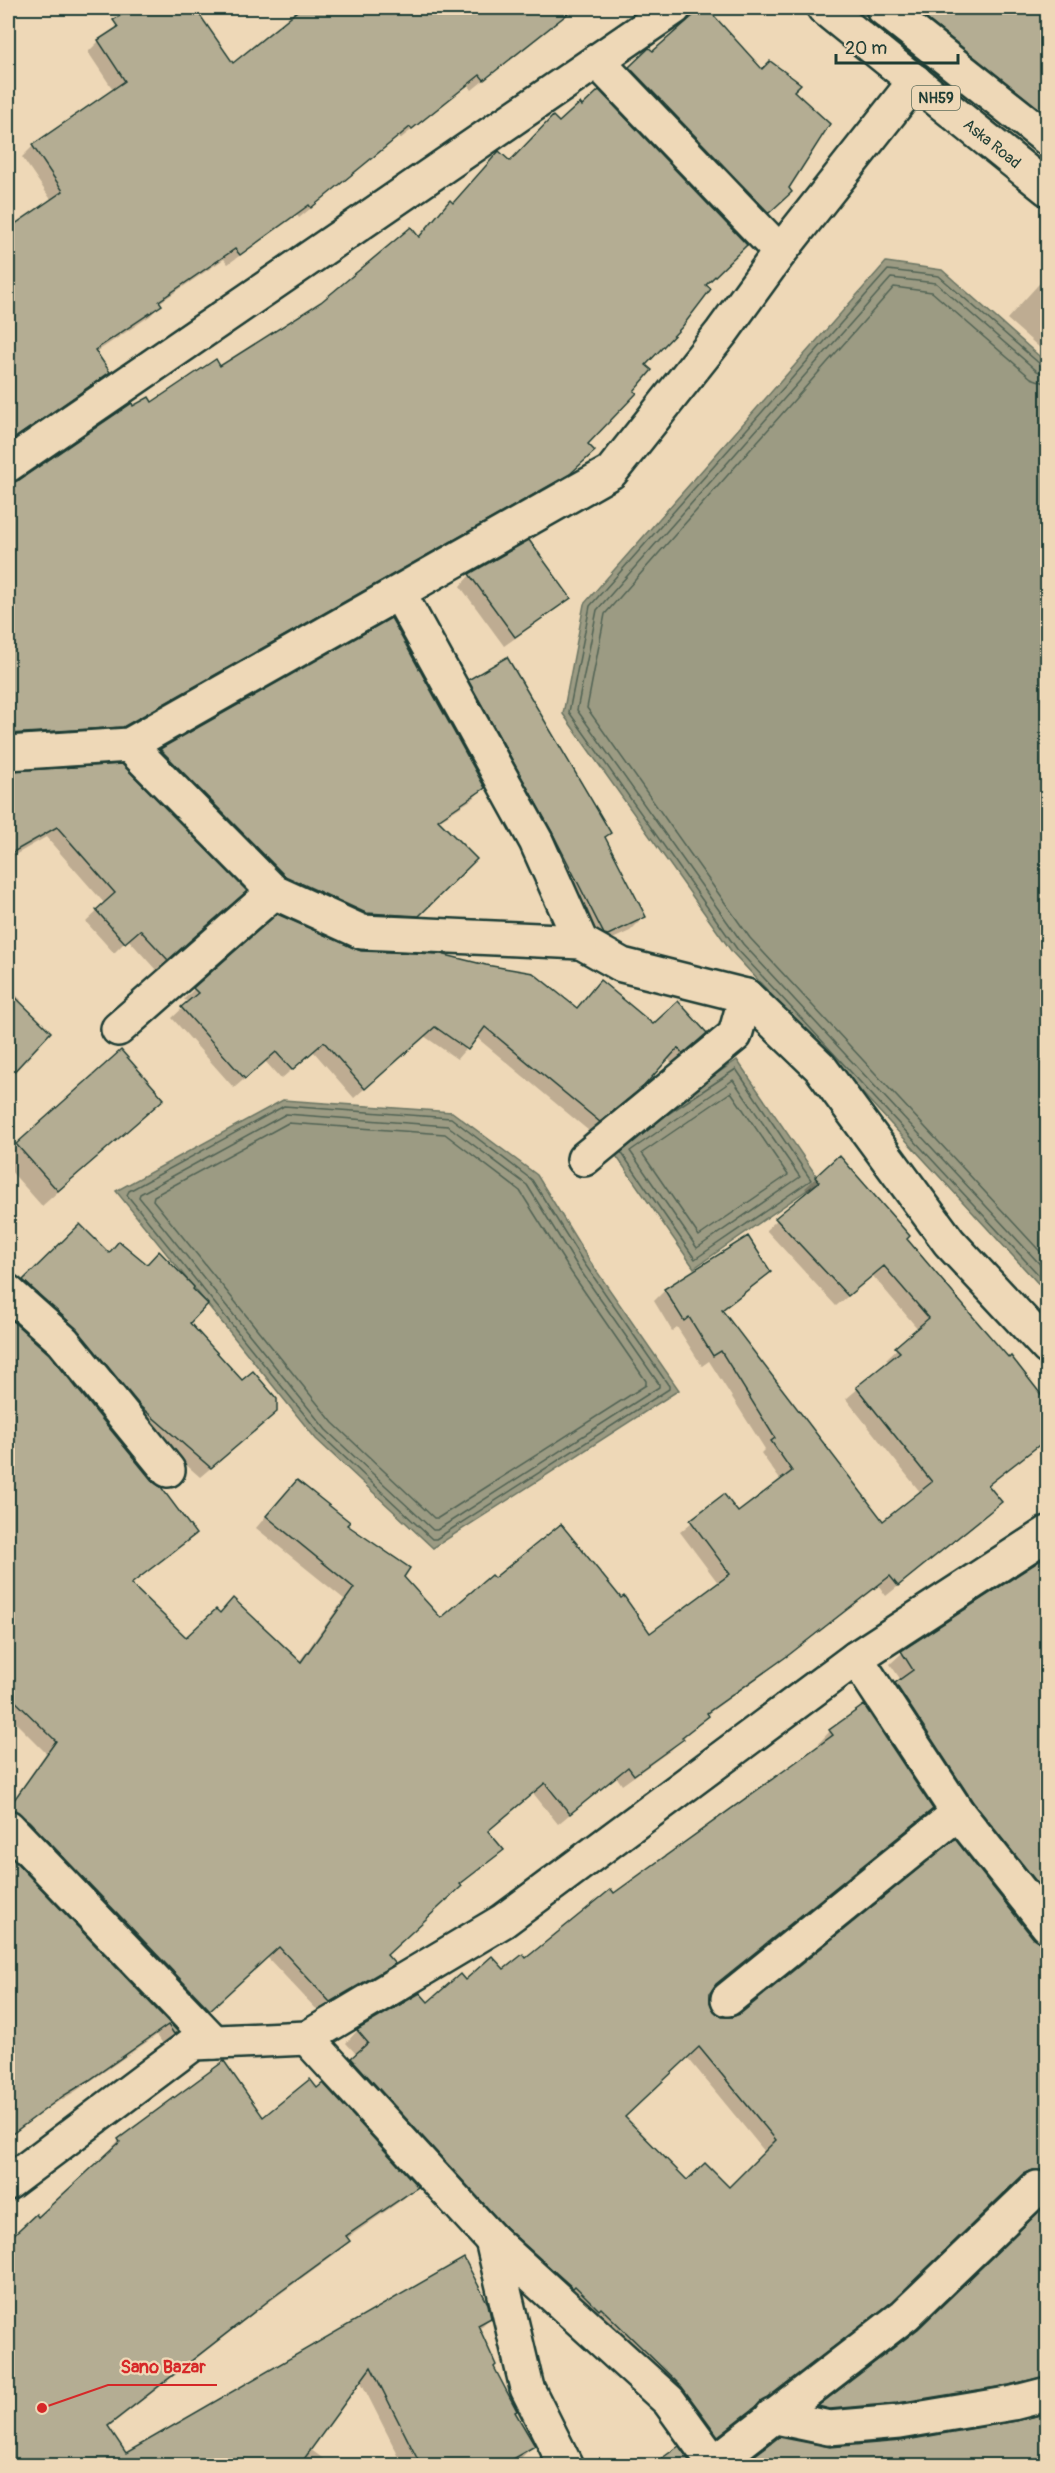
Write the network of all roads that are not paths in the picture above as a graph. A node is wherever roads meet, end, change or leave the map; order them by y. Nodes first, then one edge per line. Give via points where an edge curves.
1 (674, 8) edge
2 (824, 8) edge
3 (883, 8) edge
4 (597, 61) junction
5 (915, 81) junction
6 (1047, 139) edge
7 (1047, 189) edge
8 (780, 252) junction
9 (8, 465) edge
10 (399, 593) junction
11 (129, 745) junction
12 (8, 753) edge
13 (274, 892) junction
14 (581, 942) junction
15 (746, 996) junction
16 (118, 1029) dead end
17 (584, 1159) dead end
18 (8, 1292) edge
19 (1047, 1348) edge
20 (168, 1470) dead end
21 (1047, 1533) edge
22 (856, 1658) junction
23 (958, 1813) junction
24 (8, 1827) edge
25 (1047, 1926) edge
26 (728, 1999) dead end
27 (307, 2038) junction
28 (214, 2042) junction
29 (8, 2183) edge
30 (1037, 2188) dead end
31 (492, 2240) junction
32 (1047, 2394) edge
33 (772, 2416) junction
34 (715, 2464) edge
35 (566, 2466) edge

1 - 4 main road
2 - 5 main road, Aska Road / NH59
3 - 6 main road, NH59
4 - 8 main road
4 - 9 main road
5 - 7 main road, Aska Road / NH59
5 - 8 main road
8 - 10 main road via 723,332 611,472
10 - 11 main road
10 - 14 main road via 536,841
11 - 12 main road
11 - 13 main road
13 - 14 main road via 362,932
13 - 16 main road
14 - 15 main road via 622,965
15 - 17 main road via 735,1035
15 - 19 main road via 820,1067 949,1242
18 - 20 main road via 63,1341
21 - 22 main road
22 - 23 main road
22 - 27 main road via 503,1921
23 - 25 main road
23 - 26 main road
24 - 28 main road
27 - 28 main road
27 - 31 main road
28 - 29 main road via 194,2043
30 - 33 main road via 904,2315
31 - 34 main road via 669,2401
31 - 35 main road via 527,2388
32 - 33 main road via 887,2423 829,2428
33 - 34 main road

